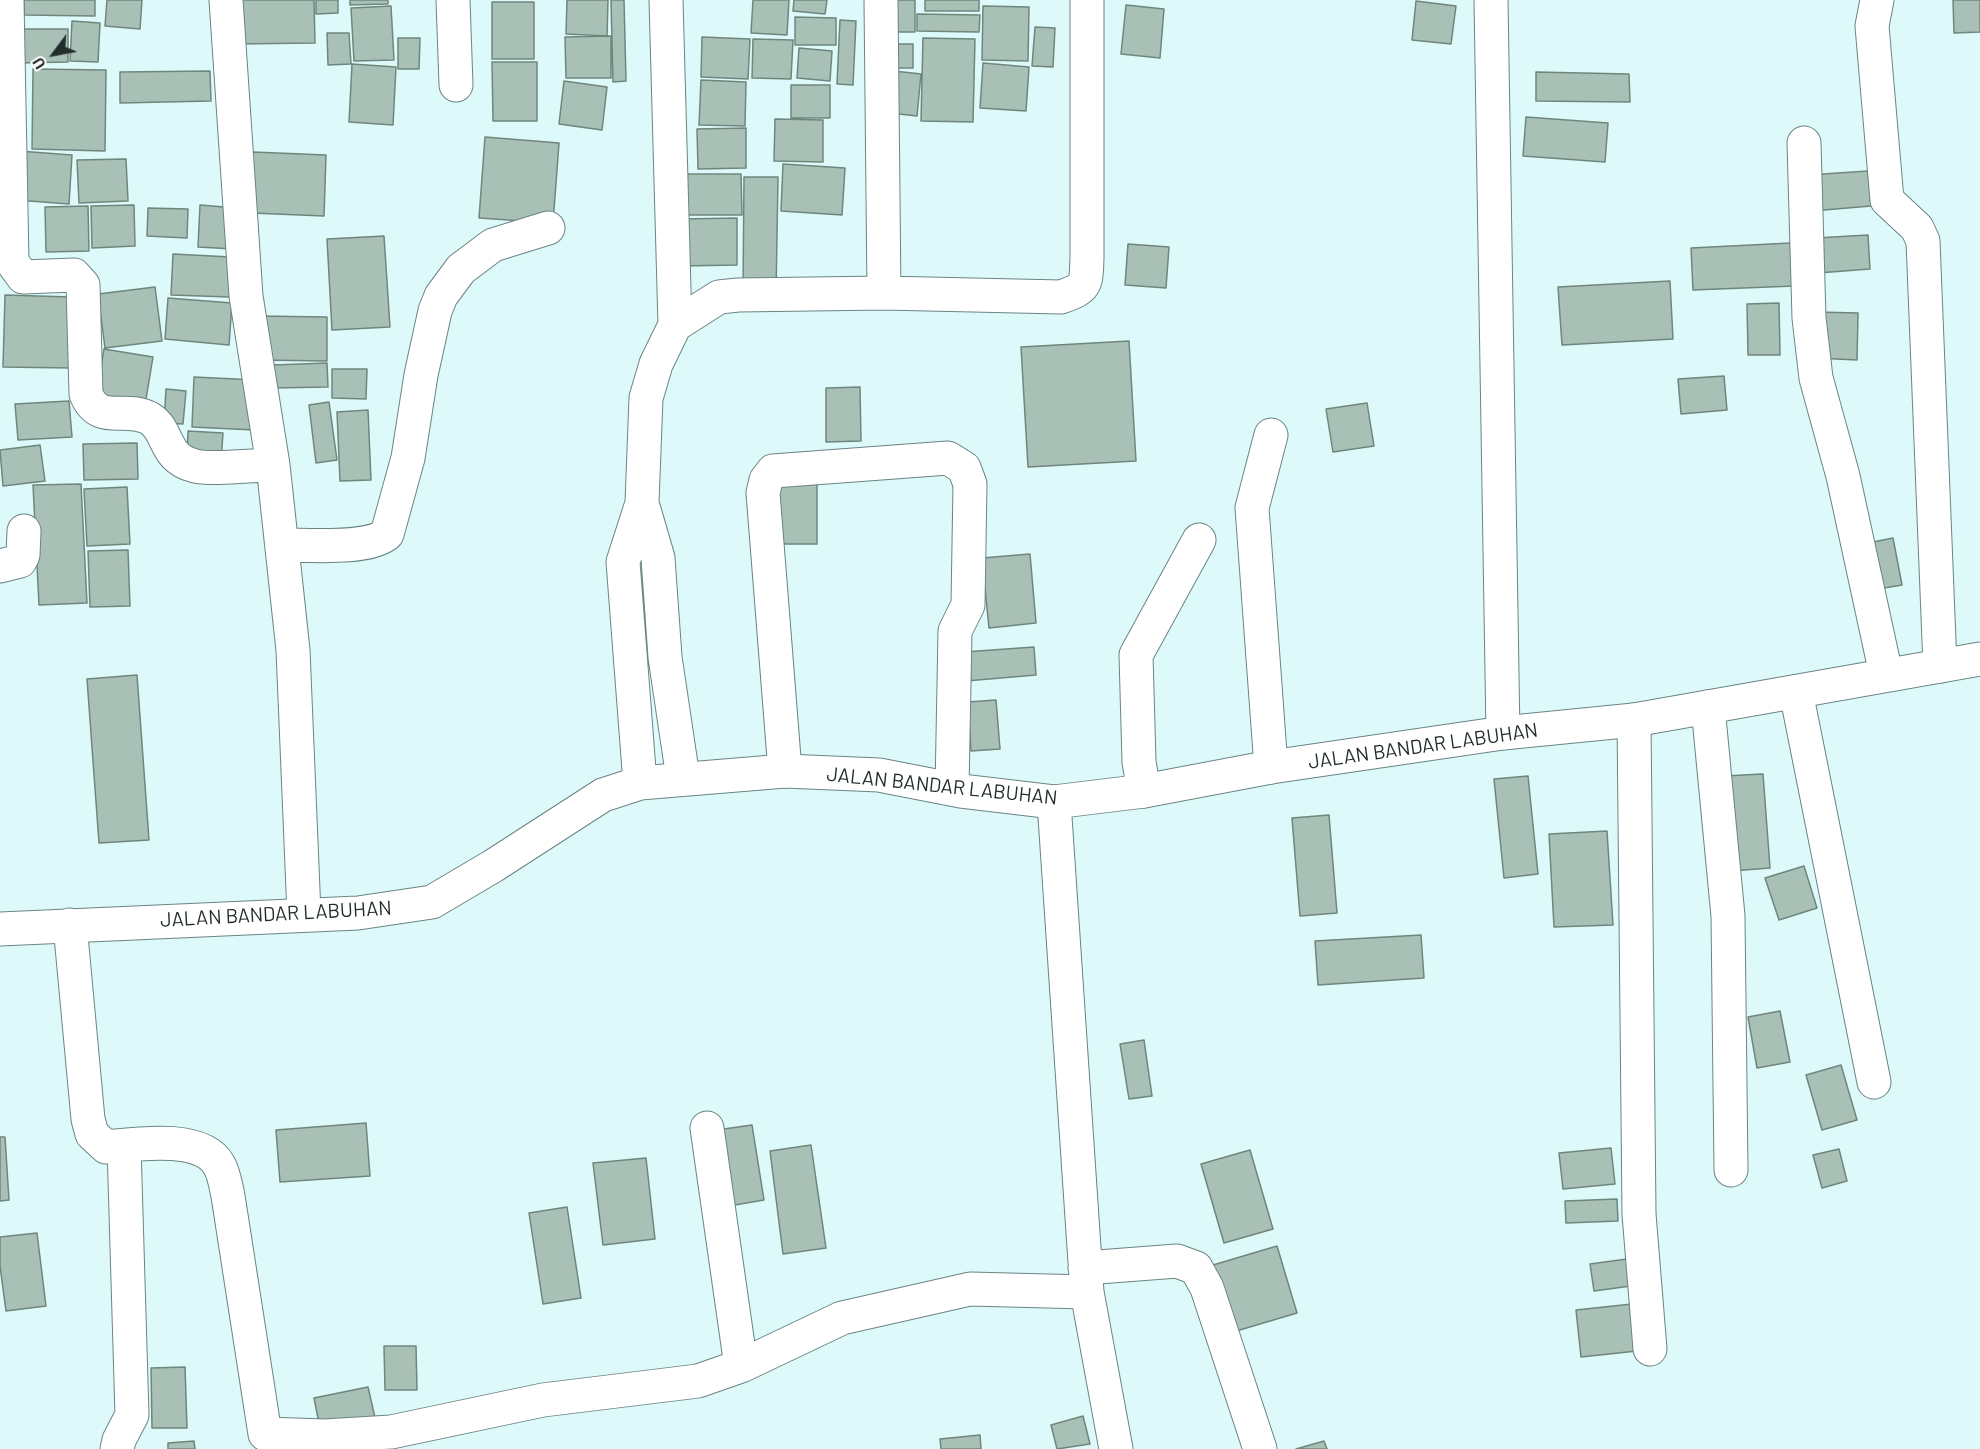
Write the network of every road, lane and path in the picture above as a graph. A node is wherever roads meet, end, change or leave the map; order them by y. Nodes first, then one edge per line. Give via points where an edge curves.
1 (7, 0) edge
2 (226, 0) edge
3 (453, 0) edge
4 (666, 0) edge
5 (881, 0) edge
6 (1087, 0) edge
7 (1491, 0) edge
8 (1877, 0) edge
9 (456, 85) dead end
10 (1804, 143) dead end
11 (548, 228) dead end
12 (884, 293) junction
13 (675, 325) junction
14 (1271, 435) dead end
15 (273, 465) junction
16 (642, 503) junction
17 (24, 531) dead end
18 (1199, 540) dead end
19 (283, 546) junction
20 (0, 566) edge
21 (1980, 659) edge
22 (1940, 666) junction
23 (1886, 674) junction
24 (1796, 692) junction
25 (1708, 707) junction
26 (1634, 720) junction
27 (1503, 733) junction
28 (1271, 767) junction
29 (785, 771) junction
30 (683, 778) junction
31 (640, 783) junction
32 (952, 789) junction
33 (1144, 791) junction
34 (1054, 802) junction
35 (304, 914) junction
36 (70, 925) junction
37 (0, 929) edge
38 (1874, 1082) dead end
39 (707, 1128) dead end
40 (124, 1146) junction
41 (1731, 1170) dead end
42 (1086, 1280) junction
43 (1650, 1349) dead end
44 (741, 1366) junction
45 (265, 1442) edge
46 (117, 1449) edge
47 (1116, 1449) edge
48 (1260, 1449) edge

1 - 15 street via 12,262 23,277 74,275 83,285 87,394 91,406 97,411 139,413 152,420 178,458 196,466
2 - 15 street via 246,296
3 - 9 street
4 - 13 street
5 - 12 street
6 - 12 street via 1084,286 1060,297
7 - 27 street
8 - 22 street via 1872,26 1887,200 1917,228 1923,241
10 - 23 street via 1809,318 1816,378 1843,476
11 - 19 street via 493,245 461,270 441,296 421,375 408,458 387,534 366,543
12 - 13 street via 729,296 706,304
13 - 16 street via 656,364 646,398
14 - 28 street via 1252,508
15 - 19 street
16 - 30 street via 658,558 665,657
16 - 31 street via 623,562
17 - 20 street via 24,555 20,561
18 - 33 street via 1136,655 1139,762
19 - 35 street via 293,650
21 - 22 street, JALAN BANDAR LABUHAN
22 - 23 street, JALAN BANDAR LABUHAN
23 - 24 street, JALAN BANDAR LABUHAN
24 - 25 street, JALAN BANDAR LABUHAN
24 - 38 street
25 - 26 street, JALAN BANDAR LABUHAN
25 - 41 street via 1728,916
26 - 27 street, JALAN BANDAR LABUHAN
26 - 43 street via 1639,1214
27 - 28 street, JALAN BANDAR LABUHAN
28 - 33 street, JALAN BANDAR LABUHAN
29 - 30 street, JALAN BANDAR LABUHAN
29 - 32 street, JALAN BANDAR LABUHAN via 879,775
29 - 32 street via 763,493 766,480 773,471 948,458 964,468 970,484 968,605 954,631
30 - 31 street, JALAN BANDAR LABUHAN
31 - 35 street, JALAN BANDAR LABUHAN via 603,795 432,902 358,913
32 - 34 street, JALAN BANDAR LABUHAN
33 - 34 street, JALAN BANDAR LABUHAN
34 - 42 street
35 - 36 street, JALAN BANDAR LABUHAN
36 - 37 street, JALAN BANDAR LABUHAN
36 - 40 street via 88,1119 92,1134 106,1147
39 - 44 street
40 - 45 street via 162,1143 202,1148 219,1164 228,1196
40 - 46 street via 132,1415
42 - 44 street via 970,1289 842,1318
42 - 47 street
42 - 48 street via 1177,1261 1196,1268 1207,1288
44 - 45 street via 698,1381 543,1400 391,1432

